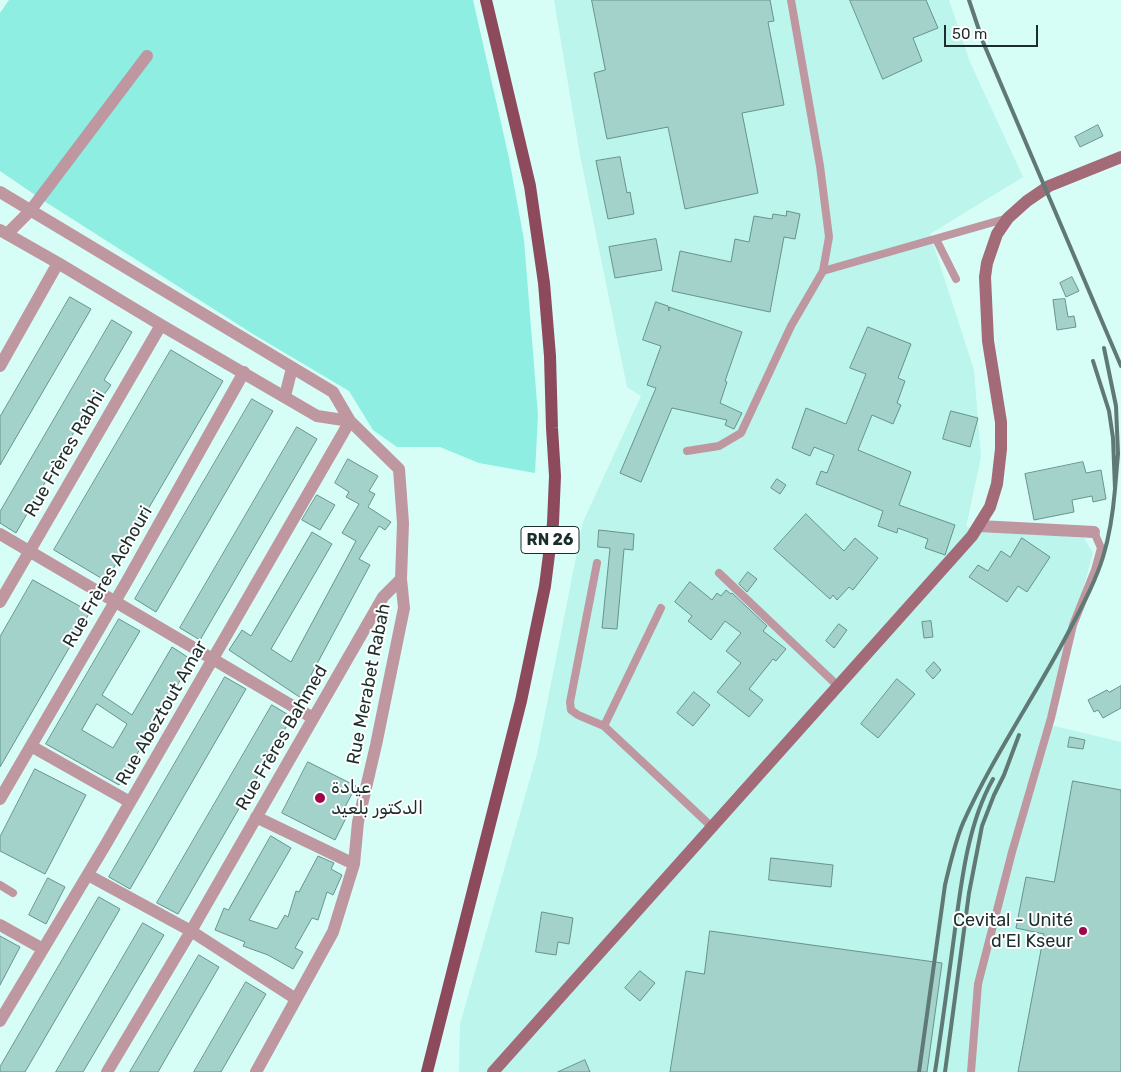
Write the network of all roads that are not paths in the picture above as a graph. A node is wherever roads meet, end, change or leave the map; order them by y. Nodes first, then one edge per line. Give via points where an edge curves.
1 (486, 0) edge
2 (792, 0) edge
3 (147, 56) dead end
4 (1121, 157) edge
5 (0, 192) edge
6 (30, 212) junction
7 (1008, 218) junction
8 (4, 232) edge
9 (936, 239) junction
10 (58, 263) junction
11 (823, 271) junction
12 (956, 279) dead end
13 (161, 326) junction
14 (0, 366) edge
15 (292, 368) junction
16 (244, 372) junction
17 (285, 396) junction
18 (350, 421) junction
19 (687, 451) dead end
20 (979, 526) junction
21 (1094, 532) joint
22 (0, 534) edge
23 (28, 551) junction
24 (597, 563) dead end
25 (720, 573) dead end
26 (401, 579) junction
27 (115, 601) junction
28 (0, 602) edge
29 (661, 608) dead end
30 (212, 659) junction
31 (839, 687) junction
32 (313, 718) junction
33 (604, 726) junction
34 (31, 746) junction
35 (0, 799) edge
36 (130, 802) junction
37 (256, 817) junction
38 (713, 828) junction
39 (354, 864) junction
40 (88, 875) junction
41 (0, 885) edge
42 (13, 893) dead end
43 (0, 925) edge
44 (191, 932) junction
45 (43, 949) junction
46 (296, 999) junction
47 (0, 1021) edge
48 (107, 1072) edge
49 (256, 1072) edge
50 (427, 1072) edge
51 (493, 1072) edge
52 (971, 1072) edge

1 - 50 main road, RN 26 via 530,186 544,283 555,476 553,523 521,701
2 - 11 lane via 829,237
3 - 6 street
4 - 7 main road via 1050,186
5 - 6 street
6 - 8 street
6 - 15 street
7 - 9 lane
7 - 20 main road via 997,234 985,277 988,341 1001,422 1001,448 997,484 990,507
8 - 10 street
9 - 11 lane
9 - 12 lane
10 - 13 street
10 - 14 street
11 - 19 lane via 791,326 741,433 719,446
13 - 16 street
13 - 23 street, Rue Frères Rabhi
15 - 17 street
15 - 18 street via 333,392
16 - 17 street
16 - 27 street, Rue Frères Achouri
17 - 18 street via 318,416
18 - 26 street via 399,469 403,523
18 - 30 street, Rue Abeztout Amar
20 - 21 street
20 - 31 main road
21 - 52 lane via 1100,548 1095,570 1073,625 1051,718 978,984
22 - 23 street
23 - 27 street
23 - 28 street, Rue Frères Rabhi
24 - 33 lane via 570,702 571,710 578,715
25 - 31 lane
26 - 32 street, Rue Frères Bahmed via 383,596
26 - 39 street, Rue Merabet Rabah via 404,608 358,822
27 - 30 street
27 - 34 street, Rue Frères Achouri
29 - 33 lane
30 - 32 street
30 - 36 street, Rue Abeztout Amar
31 - 38 main road
32 - 37 street, Rue Frères Bahmed
33 - 38 lane
34 - 35 street, Rue Frères Achouri
34 - 36 street
36 - 40 street, Rue Abeztout Amar
37 - 39 street
37 - 44 street, Rue Frères Bahmed
38 - 51 main road
39 - 46 street, Rue Merabet Rabah via 333,932
40 - 44 street
40 - 45 street, Rue Abeztout Amar
41 - 42 lane
43 - 45 street
44 - 46 street
44 - 48 street, Rue Frères Bahmed
45 - 47 street, Rue Abeztout Amar
46 - 49 street, Rue Merabet Rabah

